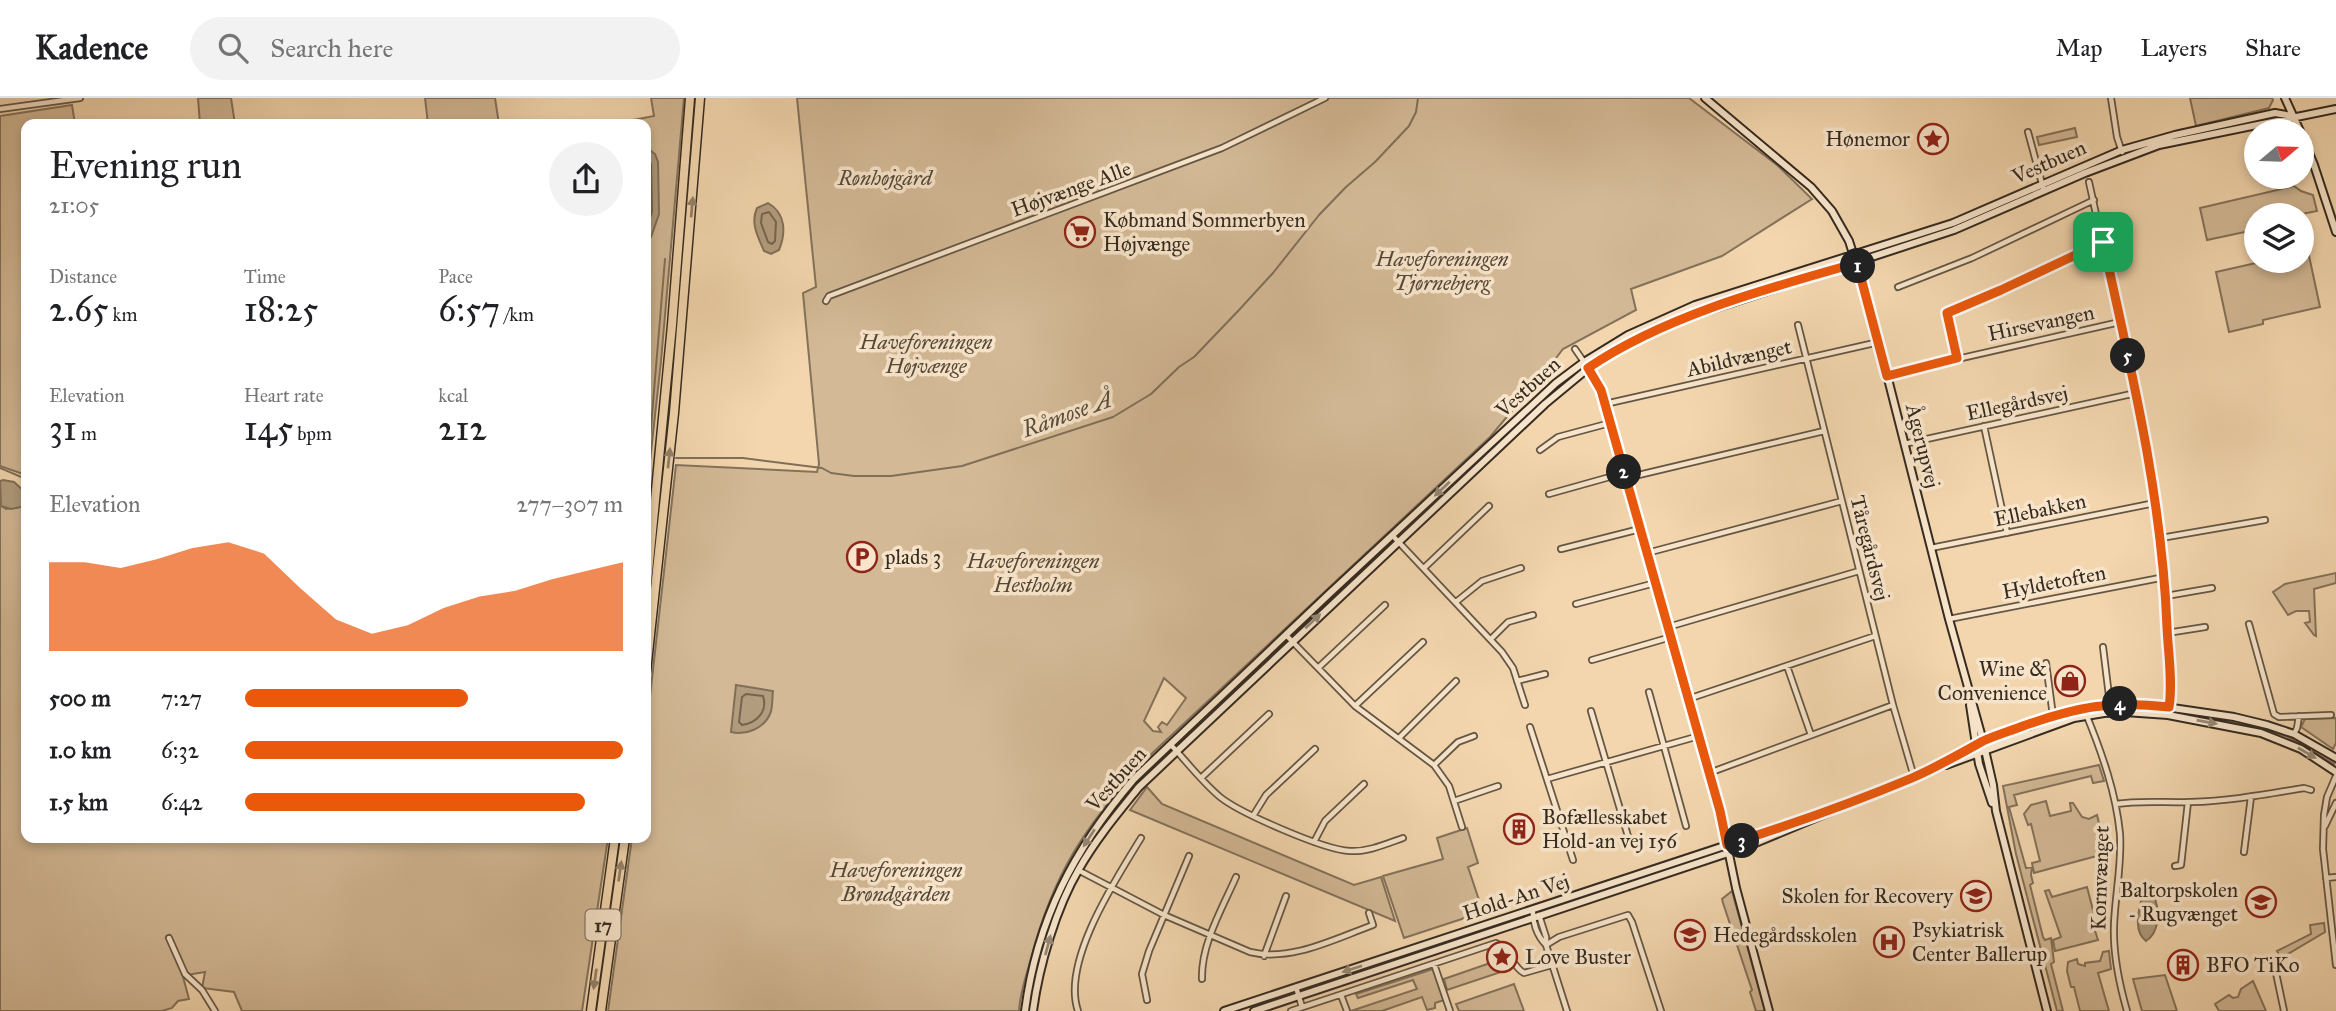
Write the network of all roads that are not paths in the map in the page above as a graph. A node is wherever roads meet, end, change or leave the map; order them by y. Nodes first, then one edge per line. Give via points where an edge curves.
1 (80, 98) edge
2 (690, 98) edge
3 (701, 98) edge
4 (1325, 98) edge
5 (1705, 98) edge
6 (2111, 98) edge
7 (2285, 98) edge
8 (0, 109) edge
9 (2336, 109) edge
10 (2294, 117) junction
11 (2028, 132) dead end
12 (2123, 154) junction
13 (2314, 170) edge
14 (2089, 182) dead end
15 (2042, 188) junction
16 (2094, 200) junction
17 (2336, 232) edge
18 (2103, 242) junction
19 (1854, 254) junction
20 (1857, 263) junction
21 (1898, 287) dead end
22 (826, 300) dead end
23 (2120, 322) junction
24 (1798, 326) dead end
25 (1879, 342) junction
26 (1575, 349) dead end
27 (1957, 358) junction
28 (1806, 359) junction
29 (1586, 365) junction
30 (1887, 376) junction
31 (2136, 393) junction
32 (1605, 404) junction
33 (1610, 423) junction
34 (1984, 426) junction
35 (1824, 431) junction
36 (1904, 444) junction
37 (1540, 450) dead end
38 (1625, 476) junction
39 (1549, 494) dead end
40 (1842, 501) junction
41 (2155, 503) junction
42 (1489, 506) dead end
43 (2265, 520) dead end
44 (1640, 529) junction
45 (2007, 533) junction
46 (1392, 535) junction
47 (2161, 538) junction
48 (651, 542) edge
49 (1398, 542) junction
50 (1931, 548) junction
51 (1561, 549) dead end
52 (1647, 553) junction
53 (1423, 568) junction
54 (1521, 568) dead end
55 (1859, 571) junction
56 (2165, 577) junction
57 (1655, 583) junction
58 (2212, 588) dead end
59 (2165, 596) junction
60 (1456, 602) junction
61 (1576, 604) dead end
62 (1385, 605) dead end
63 (1533, 615) dead end
64 (1949, 619) junction
65 (2249, 624) dead end
66 (651, 625) edge
67 (1668, 626) junction
68 (2205, 627) dead end
69 (2167, 634) junction
70 (1286, 635) junction
71 (1875, 636) junction
72 (1671, 637) junction
73 (1490, 639) junction
74 (1292, 640) junction
75 (1423, 642) dead end
76 (2103, 647) dead end
77 (1592, 660) dead end
78 (2046, 663) dead end
79 (1787, 666) junction
80 (1318, 668) junction
81 (1545, 674) dead end
82 (1456, 681) dead end
83 (1517, 681) junction
84 (1649, 692) dead end
85 (1969, 696) junction
86 (1688, 699) junction
87 (2110, 704) junction
88 (1525, 705) dead end
89 (1893, 705) junction
90 (1355, 706) junction
91 (2169, 707) junction
92 (2083, 708) junction
93 (1591, 711) dead end
94 (1269, 714) dead end
95 (2168, 715) junction
96 (2331, 715) dead end
97 (2087, 716) junction
98 (2299, 716) junction
99 (2051, 717) junction
100 (1530, 727) dead end
101 (2294, 734) junction
102 (1811, 735) junction
103 (1474, 736) dead end
104 (1699, 736) junction
105 (1399, 738) junction
106 (1664, 745) junction
107 (1976, 746) junction
108 (1984, 746) junction
109 (1174, 748) junction
110 (1315, 749) dead end
111 (1978, 754) junction
112 (2336, 758) edge
113 (1606, 762) junction
114 (1434, 765) junction
115 (1936, 767) junction
116 (1709, 773) junction
117 (2336, 774) edge
118 (1914, 777) junction
119 (1201, 778) junction
120 (1547, 779) junction
121 (1364, 784) dead end
122 (1498, 786) dead end
123 (2311, 790) dead end
124 (2251, 797) junction
125 (1454, 801) junction
126 (2188, 802) junction
127 (2336, 803) edge
128 (2116, 804) junction
129 (1996, 811) junction
130 (1254, 816) junction
131 (1686, 826) dead end
132 (1462, 827) dead end
133 (2325, 827) junction
134 (1141, 838) dead end
135 (1403, 838) dead end
136 (1314, 842) junction
137 (614, 843) edge
138 (624, 843) edge
139 (1630, 843) dead end
140 (1728, 849) junction
141 (2245, 852) dead end
142 (1189, 856) dead end
143 (1573, 860) dead end
144 (1071, 866) junction
145 (2175, 866) dead end
146 (1078, 870) junction
147 (1236, 877) dead end
148 (2336, 877) edge
149 (2326, 878) junction
150 (1111, 887) junction
151 (1286, 896) dead end
152 (1534, 909) junction
153 (1369, 913) dead end
154 (1164, 915) junction
155 (1536, 917) junction
156 (2333, 918) edge
157 (1211, 936) junction
158 (169, 939) dead end
159 (1546, 946) junction
160 (1264, 956) junction
161 (1434, 964) junction
162 (1552, 965) junction
163 (2336, 965) edge
164 (2276, 973) dead end
165 (1202, 979) dead end
166 (1296, 987) junction
167 (1341, 995) junction
168 (1299, 996) junction
169 (1147, 1000) dead end
170 (1302, 1007) junction
171 (215, 1011) edge
172 (590, 1011) edge
173 (601, 1011) edge
174 (1025, 1011) edge
175 (1033, 1011) edge
176 (1078, 1011) edge
177 (1224, 1011) edge
178 (1254, 1011) edge
179 (1291, 1011) edge
180 (1347, 1011) edge
181 (1450, 1011) edge
182 (1567, 1011) edge
183 (1661, 1011) edge
184 (1769, 1011) edge
185 (2047, 1011) edge
186 (2127, 1011) edge
187 (2284, 1011) edge

1 - 8 street
2 - 48 highway
66 -> 3 highway
4 - 22 street, Højvænge Alle via 1222,148
5 - 19 street, Ågerupvej via 1811,187 1841,224
6 - 12 street
7 - 10 street
9 - 10 street, Vestbuen
10 - 12 street, Vestbuen via 2276,113 2175,135
11 - 15 street
12 - 15 street, Vestbuen
13 - 17 street
14 - 16 street
15 - 19 street, Vestbuen via 1954,223
15 - 20 street, Vestbuen via 1954,230
16 - 18 street
16 - 21 street via 1972,258
18 - 23 street
18 - 27 street via 1947,313
19 - 20 street, Ågerupvej
19 - 29 street, Vestbuen via 1695,305 1628,335
20 - 25 street, Ågerupvej
20 - 29 street, Vestbuen via 1664,325
23 - 27 street, Hirsevangen
23 - 31 street
24 - 28 street, Tåregårdsvej
25 - 28 street, Abildvænget
25 - 30 street, Ågerupvej
26 - 29 street
27 - 30 street, Hirsevangen
28 - 32 street, Abildvænget
28 - 35 street, Tåregårdsvej
29 - 32 street
29 -> 46 street, Vestbuen via 1556,383
29 - 49 street, Vestbuen
30 - 36 street, Ågerupvej
31 - 34 street, Ellegårdsvej
31 - 41 street
32 - 33 street
33 - 37 street via 1558,437
33 - 38 street
34 - 36 street, Ellegårdsvej
34 - 45 street
35 - 38 street
35 - 40 street, Tåregårdsvej
36 - 50 street, Ågerupvej
38 - 39 street
38 - 44 street
40 - 52 street
40 - 55 street, Tåregårdsvej
41 - 45 street, Ellebakken
41 - 47 street
42 - 53 street
43 - 47 street
44 - 51 street
44 - 52 street
45 - 50 street, Ellebakken
46 - 49 street
46 - 70 street, Vestbuen
47 - 56 street
49 - 53 street
74 -> 49 street, Vestbuen
50 - 64 street, Ågerupvej
52 - 57 street
53 - 60 street
54 - 60 street via 1482,581
55 - 67 street
55 - 71 street, Tåregårdsvej
56 - 59 street
56 - 64 street, Hyldetoften
57 - 61 street
57 - 67 street
58 - 59 street
59 - 69 street
60 - 73 street
62 - 80 street
63 - 73 street via 1508,622
64 - 85 street, Ågerupvej
65 - 98 street via 2274,714
67 - 72 street
68 - 69 street
69 - 91 street
70 - 74 street
70 - 109 street, Vestbuen
71 - 79 street
71 - 89 street, Tåregårdsvej
72 - 77 street
72 - 86 street
73 - 83 street via 1508,659
74 - 80 street
74 - 109 street, Vestbuen
75 - 90 street
76 - 87 street
78 - 99 street
79 - 86 street
79 - 102 street
80 - 90 street
81 - 83 street
82 - 105 street
83 - 88 street
84 - 106 street
85 - 107 street, Ågerupvej
85 - 108 street, Ågerupvej
86 - 104 street
87 - 91 street, Hold-An Vej
87 - 92 street, Hold-An Vej
89 - 102 street
89 - 118 street, Tåregårdsvej
90 - 105 street
91 - 95 street
91 - 101 street, Hold-An Vej via 2267,724
92 - 97 street, Kornvænget
92 - 99 street, Hold-An Vej
93 - 113 street
94 - 119 street
95 - 97 street, Hold-An Vej via 2125,712
95 -> 117 street, Hold-An Vej via 2261,733 2301,749
96 - 98 street
97 - 108 street, Hold-An Vej
97 - 128 street, Kornvænget
98 - 101 street
99 - 108 street, Hold-An Vej
100 - 120 street
101 - 112 street, Hold-An Vej
102 - 116 street
103 - 114 street via 1458,742
104 - 106 street
104 - 116 street
105 - 114 street
106 - 113 street
106 - 131 street
107 - 108 street, Hold-An Vej
107 - 111 street, Ågerupvej
107 - 115 street, Hold-An Vej
108 - 111 street, Hold-An Vej
108 - 129 street, Ågerupvej
109 - 119 street
109 -> 144 street, Vestbuen via 1134,779 1105,813
109 - 146 street, Vestbuen via 1111,820
110 - 130 street via 1266,795
111 - 115 street, Hold-An Vej
111 - 129 street, Ågerupvej
113 - 120 street
113 - 139 street
114 - 125 street
115 - 118 street, Hold-An Vej
116 - 140 street
117 - 133 street via 2327,797
118 - 140 street, Hold-An Vej
119 - 130 street via 1226,801
120 - 143 street
121 - 136 street via 1325,821
122 - 125 street
123 - 124 street
124 - 126 street
124 - 141 street
125 - 132 street
126 - 128 street
126 - 145 street via 2181,864
127 - 133 street
128 - 186 street, Kornvænget via 2120,861 2114,948
129 - 185 street
130 - 136 street
133 - 149 street
134 - 150 street
135 - 136 street via 1352,851
137 -> 172 highway, 17
173 -> 138 highway, 17
140 - 152 street, Hold-An Vej
140 - 155 street, Hold-An Vej
140 - 184 street
142 - 154 street
144 - 146 street
144 - 174 street, Vestbuen via 1044,925
146 - 150 street
175 -> 146 street, Vestbuen via 1052,929
147 - 157 street
148 - 149 street
149 - 156 street
150 - 154 street
150 - 176 street via 1090,929 1078,970 1074,1001
151 - 160 street
152 - 155 street
152 -> 166 street, Hold-An Vej
153 - 160 street via 1373,925 1289,954
154 - 157 street
154 - 169 street via 1142,974
155 - 159 street
155 - 168 street, Hold-An Vej
156 - 163 street
157 - 160 street
157 - 165 street
158 - 171 street via 185,974
159 - 162 street
159 - 183 street via 1559,937 1628,915
161 - 162 street via 1496,943 1504,946 1524,973
161 - 167 street
161 - 181 street
162 - 182 street
164 - 187 street
166 - 168 street
166 - 177 street, Hold-An Vej
167 - 170 street
167 - 180 street
168 - 170 street
168 - 178 street, Hold-An Vej
170 - 179 street

